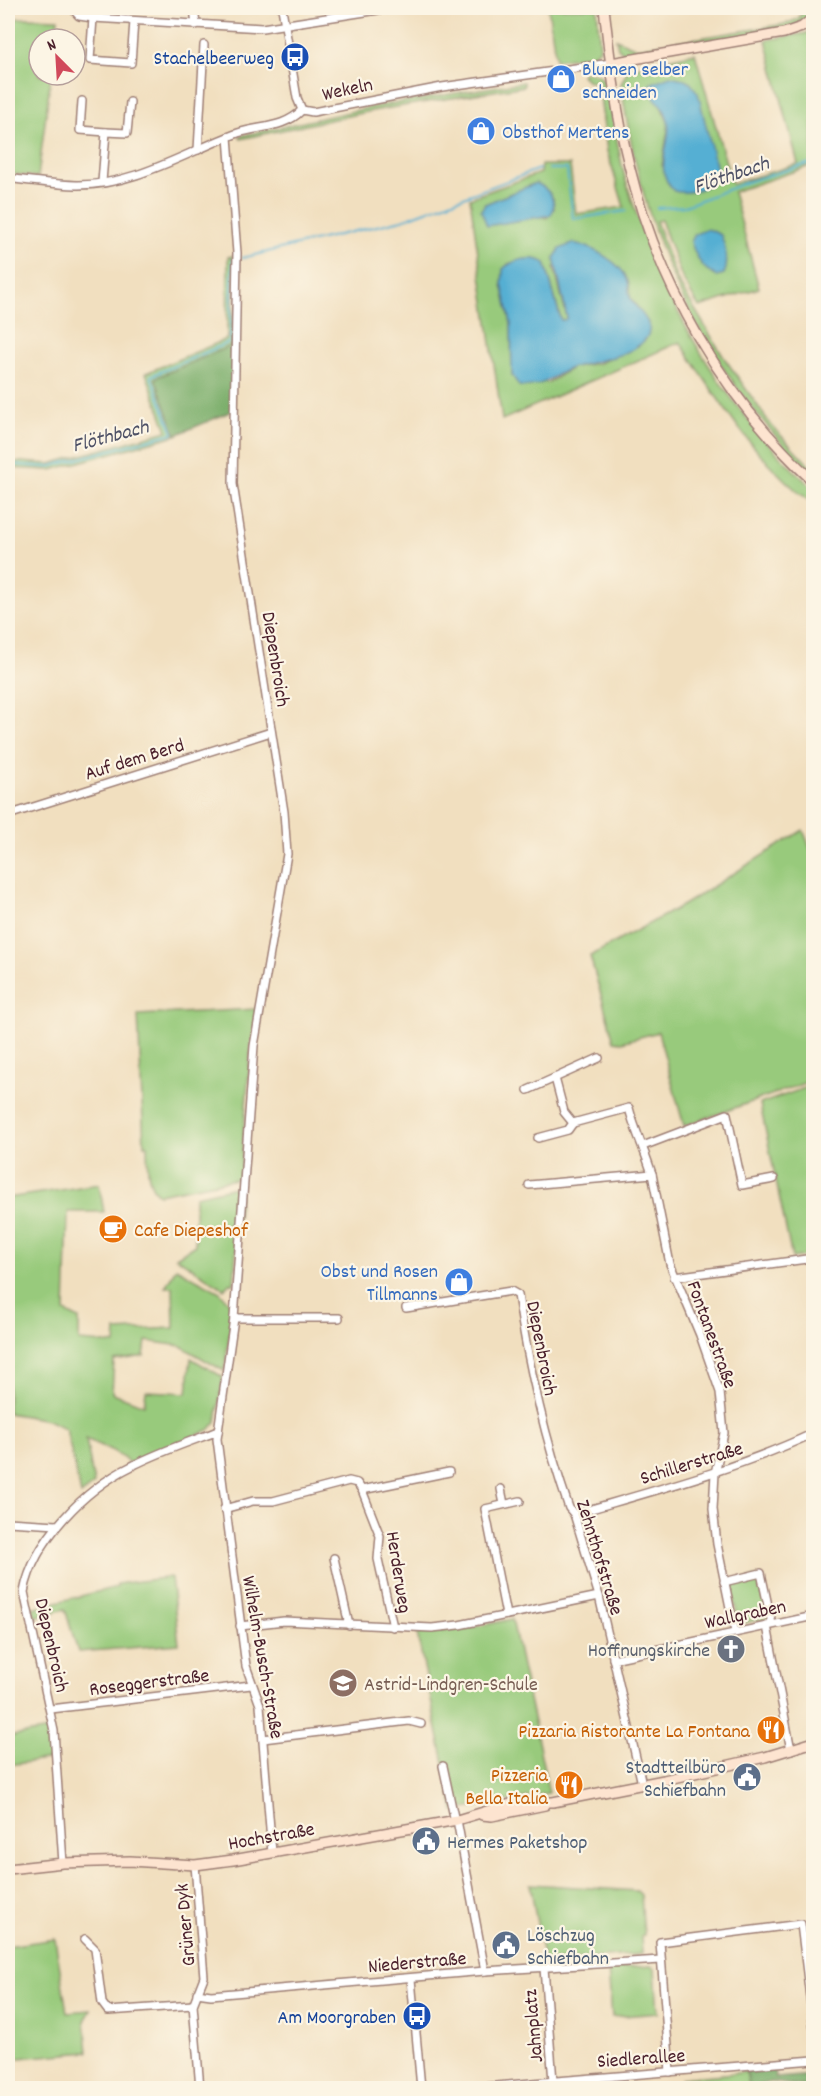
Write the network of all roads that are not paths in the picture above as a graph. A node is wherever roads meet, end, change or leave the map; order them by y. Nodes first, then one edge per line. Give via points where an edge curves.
1 (72, 8) edge
2 (194, 8) edge
3 (282, 8) edge
4 (391, 8) edge
5 (604, 8) edge
6 (93, 18) junction
7 (813, 20) edge
8 (134, 21) junction
9 (196, 25) junction
10 (285, 26) junction
11 (204, 45) dead end
12 (611, 63) junction
13 (82, 101) dead end
14 (130, 102) dead end
15 (302, 110) junction
16 (106, 132) junction
17 (228, 137) junction
18 (198, 150) junction
19 (8, 178) edge
20 (102, 182) junction
21 (813, 482) edge
22 (271, 732) junction
23 (8, 815) edge
24 (599, 1058) dead end
25 (555, 1078) junction
26 (528, 1090) dead end
27 (573, 1123) junction
28 (538, 1138) dead end
29 (643, 1146) junction
30 (652, 1174) junction
31 (774, 1179) dead end
32 (529, 1185) dead end
33 (813, 1258) edge
34 (674, 1277) junction
35 (406, 1308) dead end
36 (234, 1318) junction
37 (339, 1318) dead end
38 (218, 1431) junction
39 (812, 1433) edge
40 (813, 1443) edge
41 (548, 1447) joint
42 (449, 1472) dead end
43 (716, 1473) junction
44 (362, 1490) junction
45 (501, 1490) dead end
46 (520, 1501) dead end
47 (504, 1504) junction
48 (224, 1509) junction
49 (574, 1514) junction
50 (8, 1522) edge
51 (57, 1525) junction
52 (334, 1558) dead end
53 (724, 1580) junction
54 (599, 1596) junction
55 (506, 1616) junction
56 (813, 1616) edge
57 (349, 1625) junction
58 (769, 1625) junction
59 (240, 1626) junction
60 (393, 1627) junction
61 (735, 1632) junction
62 (613, 1659) junction
63 (251, 1685) junction
64 (51, 1709) junction
65 (421, 1724) dead end
66 (263, 1739) junction
67 (813, 1742) edge
68 (791, 1750) junction
69 (443, 1766) dead end
70 (642, 1784) junction
71 (457, 1820) junction
72 (272, 1853) junction
73 (63, 1863) junction
74 (195, 1864) junction
75 (8, 1869) edge
76 (85, 1939) dead end
77 (661, 1960) junction
78 (544, 1968) junction
79 (484, 1971) junction
80 (411, 1979) junction
81 (197, 1993) junction
82 (193, 2005) junction
83 (813, 2030) edge
84 (813, 2060) edge
85 (670, 2072) junction
86 (553, 2081) junction
87 (200, 2088) edge
88 (421, 2088) edge
89 (471, 2088) edge

1 - 6 street via 79,16
2 - 9 street
3 - 10 street
4 - 10 street
5 - 12 street
6 - 8 street
6 - 8 street via 90,60 131,63
7 - 12 street via 784,33
8 - 9 street
9 - 10 street
10 - 15 street
11 - 18 street
12 - 15 street, Wekeln via 442,87 313,112
12 - 21 street via 630,171 674,291 735,394
13 - 16 street via 80,130
14 - 16 street via 127,133
15 - 17 street, Wekeln via 286,122
16 - 20 street
17 - 18 street, Wekeln
17 - 22 street, Diepenbroich via 237,253 233,484
18 - 20 street, Wekeln via 141,173
19 - 20 street, Wekeln via 78,185
22 - 23 street, Auf dem Berd
22 - 36 street, Diepenbroich via 287,854 254,1046
24 - 25 street
25 - 26 street
25 - 27 street via 564,1112
27 - 28 street, Fontanestraße via 568,1130
27 - 29 street, Fontanestraße via 629,1108
29 - 30 street, Fontanestraße
29 - 31 street via 727,1114 742,1185
30 - 32 street
30 - 34 street, Fontanestraße
33 - 34 street
34 - 43 street, Fontanestraße via 720,1392 724,1433
35 - 41 street, Diepenbroich via 511,1291 518,1295 529,1372
36 - 37 street
36 - 38 street
38 - 48 street, Wilhelm-Busch-Straße
38 - 51 street, Diepenbroich via 131,1466
39 - 40 street
39 - 43 street, Schillerstraße
41 - 49 street, Zehnthofstraße
42 - 44 street
43 - 49 street, Schillerstraße
43 - 53 street, Fontanestraße via 713,1509
44 - 48 street via 349,1481
44 - 60 street, Herderweg via 380,1536 378,1559
45 - 47 street
46 - 47 street
47 - 55 street via 485,1509
48 - 59 street, Wilhelm-Busch-Straße
49 - 54 street, Zehnthofstraße
50 - 51 street
51 - 64 street, Diepenbroich via 27,1575 24,1592
52 - 57 street
53 - 58 street via 761,1573
53 - 61 street, Fontanestraße
54 - 55 street
54 - 62 street, Zehnthofstraße
55 - 60 street via 459,1625
56 - 58 street, Wallgraben
57 - 59 street via 284,1621
57 - 60 street
58 - 61 street, Wallgraben
58 - 68 street
59 - 63 street, Wilhelm-Busch-Straße
61 - 62 street, Wallgraben
62 - 70 street, Zehnthofstraße
63 - 64 street, Roseggerstraße
63 - 66 street, Wilhelm-Busch-Straße via 260,1705
64 - 73 street, Diepenbroich
65 - 66 street via 409,1721
66 - 72 street, Wilhelm-Busch-Straße
67 - 68 street, Hochstraße
68 - 70 street, Hochstraße
69 - 71 street via 453,1817
70 - 71 street, Hochstraße via 553,1802 517,1802
71 - 72 street, Hochstraße
71 - 79 street
72 - 74 street, Hochstraße
73 - 74 street, Hochstraße
73 - 75 street, Hochstraße
74 - 81 street, Grüner Dyk via 204,1977
76 - 82 street via 95,1949 102,2003 108,2011
77 - 78 street, Niederstraße
77 - 83 street via 660,1942 801,1924
77 - 85 street
78 - 79 street, Niederstraße
78 - 86 street, Jahnplatz
79 - 80 street, Niederstraße
80 - 81 street, Niederstraße
80 - 88 street
81 - 82 street, Grüner Dyk
82 - 87 street, Grüner Dyk
84 - 85 street, Siedlerallee
85 - 86 street, Siedlerallee
86 - 89 street, Siedlerallee

